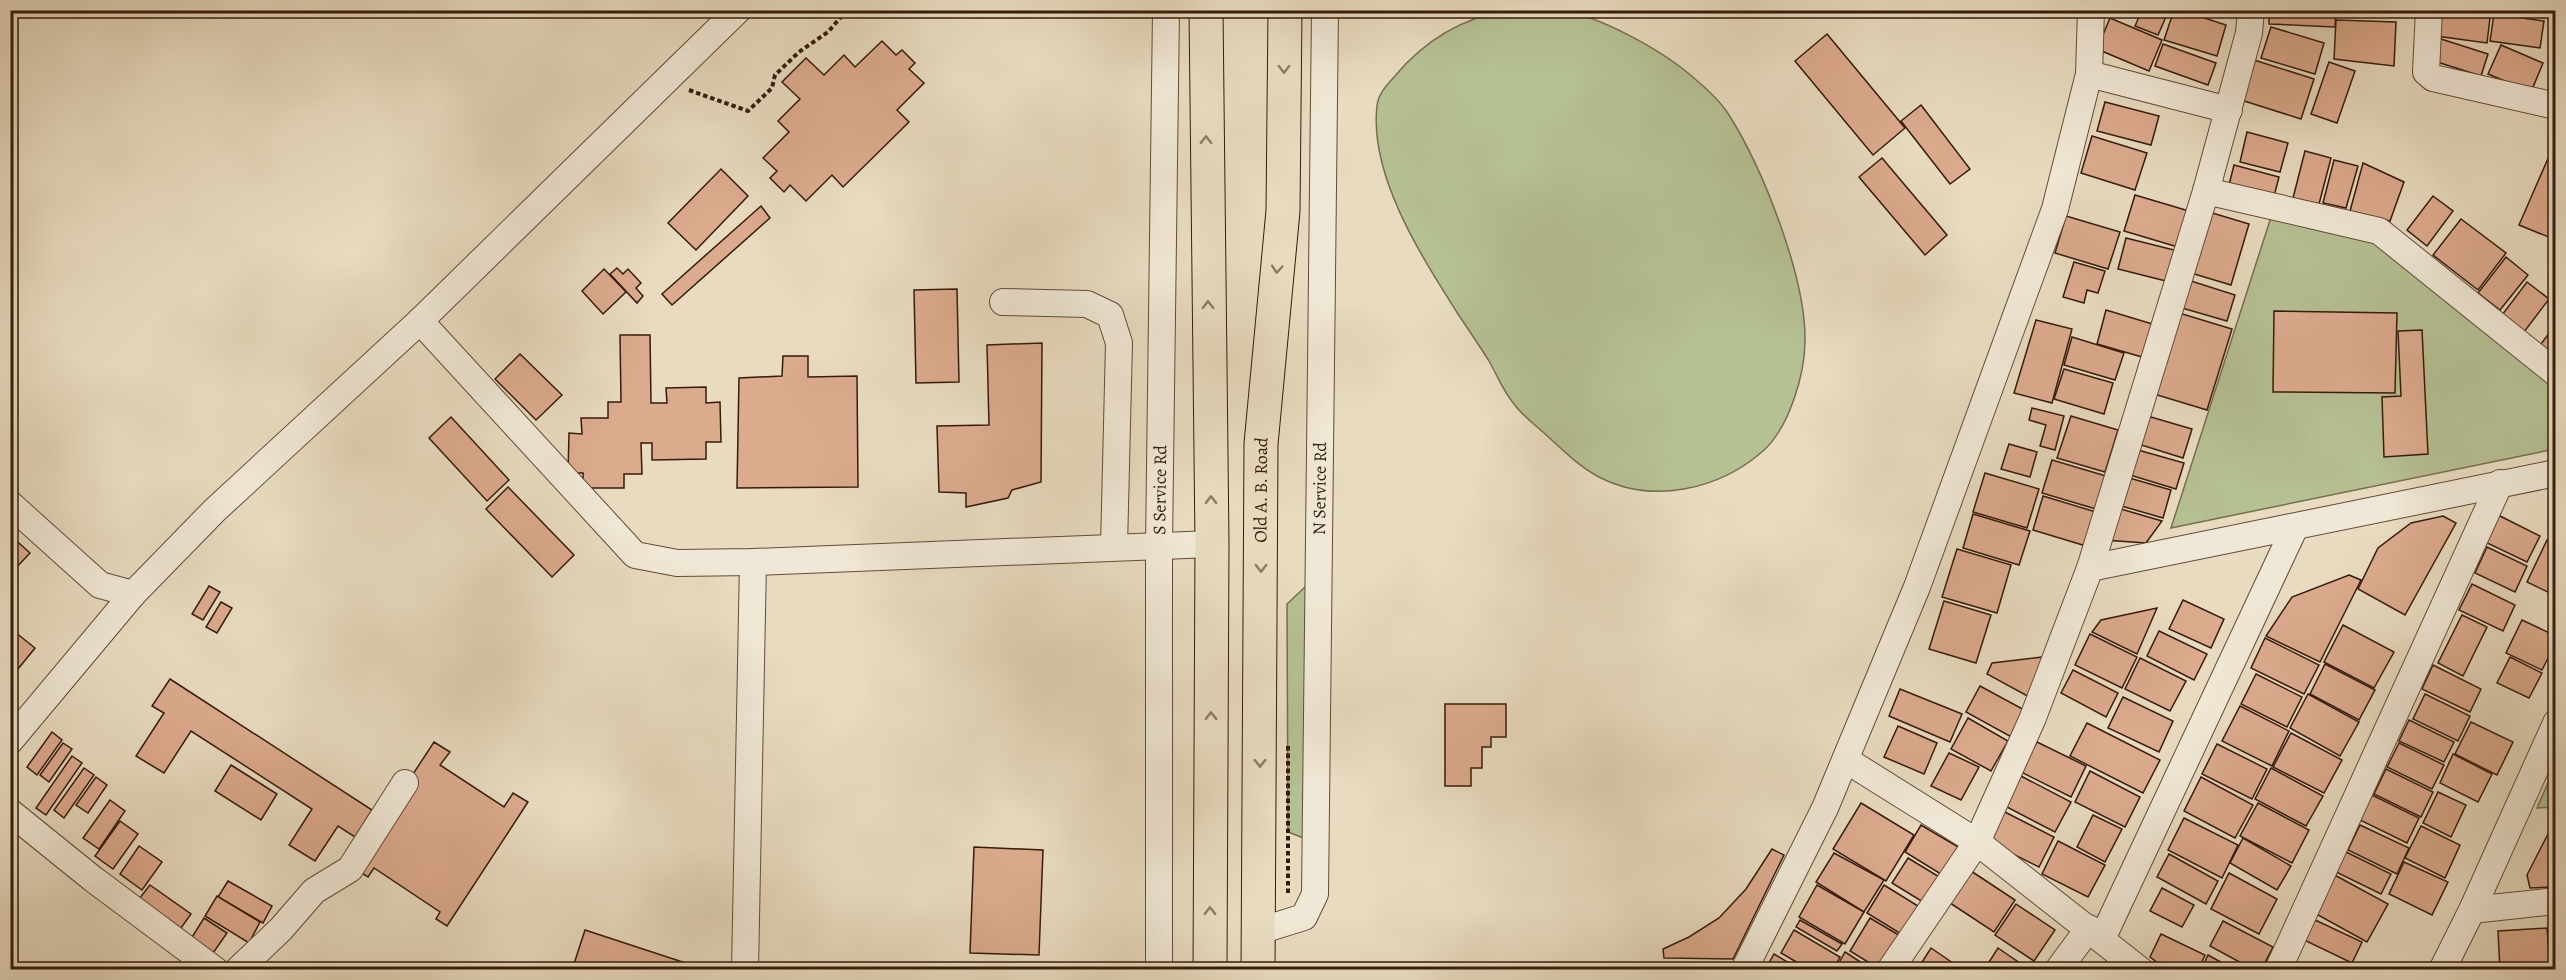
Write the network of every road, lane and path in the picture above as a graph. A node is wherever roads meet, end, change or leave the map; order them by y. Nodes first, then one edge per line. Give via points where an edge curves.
1 (738, 10) edge
2 (847, 10) edge
3 (1166, 10) edge
4 (1206, 10) edge
5 (1285, 10) edge
6 (1325, 10) edge
7 (2091, 10) edge
8 (2251, 10) edge
9 (2429, 10) edge
10 (2089, 74) junction
11 (666, 81) junction
12 (2556, 106) edge
13 (2229, 110) junction
14 (2206, 190) junction
15 (1003, 302) dead end
16 (420, 321) junction
17 (2556, 373) edge
18 (2556, 473) edge
19 (2500, 483) junction
20 (10, 504) edge
21 (2295, 527) junction
22 (1212, 544) junction
23 (1159, 545) junction
24 (1114, 547) junction
25 (753, 562) junction
26 (2090, 568) junction
27 (133, 594) junction
28 (2556, 723) edge
29 (1288, 733) dead end
30 (10, 741) edge
31 (1846, 760) junction
32 (405, 783) dead end
33 (10, 812) edge
34 (1977, 842) junction
35 (2556, 902) edge
36 (2472, 910) junction
37 (1273, 927) junction
38 (2095, 934) junction
39 (215, 969) edge
40 (238, 969) edge
41 (745, 969) edge
42 (1159, 969) edge
43 (1210, 969) edge
44 (1258, 969) edge
45 (1744, 969) edge
46 (1890, 969) edge
47 (2058, 969) edge
48 (2139, 969) edge
49 (2278, 969) edge
50 (2442, 969) edge

1 - 11 street
2 - 11 path via 828,32 775,75 772,88 748,111
3 - 23 street, S Service Rd
22 -> 4 main road
5 -> 37 main road, Old A. B. Road via 1283,211 1261,444
6 - 37 street, N Service Rd via 1315,894 1304,917
7 - 10 street
8 - 13 street
9 - 12 street via 2426,72 2433,78
10 - 13 street
10 - 31 street via 2055,209 1917,587
11 - 16 street
13 - 14 street
14 - 17 street via 2379,231
14 - 26 street
15 - 24 street via 1087,304 1110,315 1119,343
16 - 25 street via 635,555 678,563
16 - 27 street via 215,510
18 - 19 street
19 - 21 street
19 - 49 street
20 - 27 street via 100,585
21 - 26 street
21 - 38 street
22 - 23 street
43 -> 22 main road
23 - 24 street
23 - 42 street, S Service Rd
24 - 25 street
25 - 41 street
26 - 34 street via 2032,720
27 - 30 street
28 - 36 street
29 - 37 path
31 - 34 street
31 - 45 street
32 - 40 street via 350,869 314,891
33 - 39 street
34 - 38 street
34 - 46 street
35 - 36 street
36 - 50 street
37 - 44 main road, Old A. B. Road
38 - 47 street
38 - 48 street

